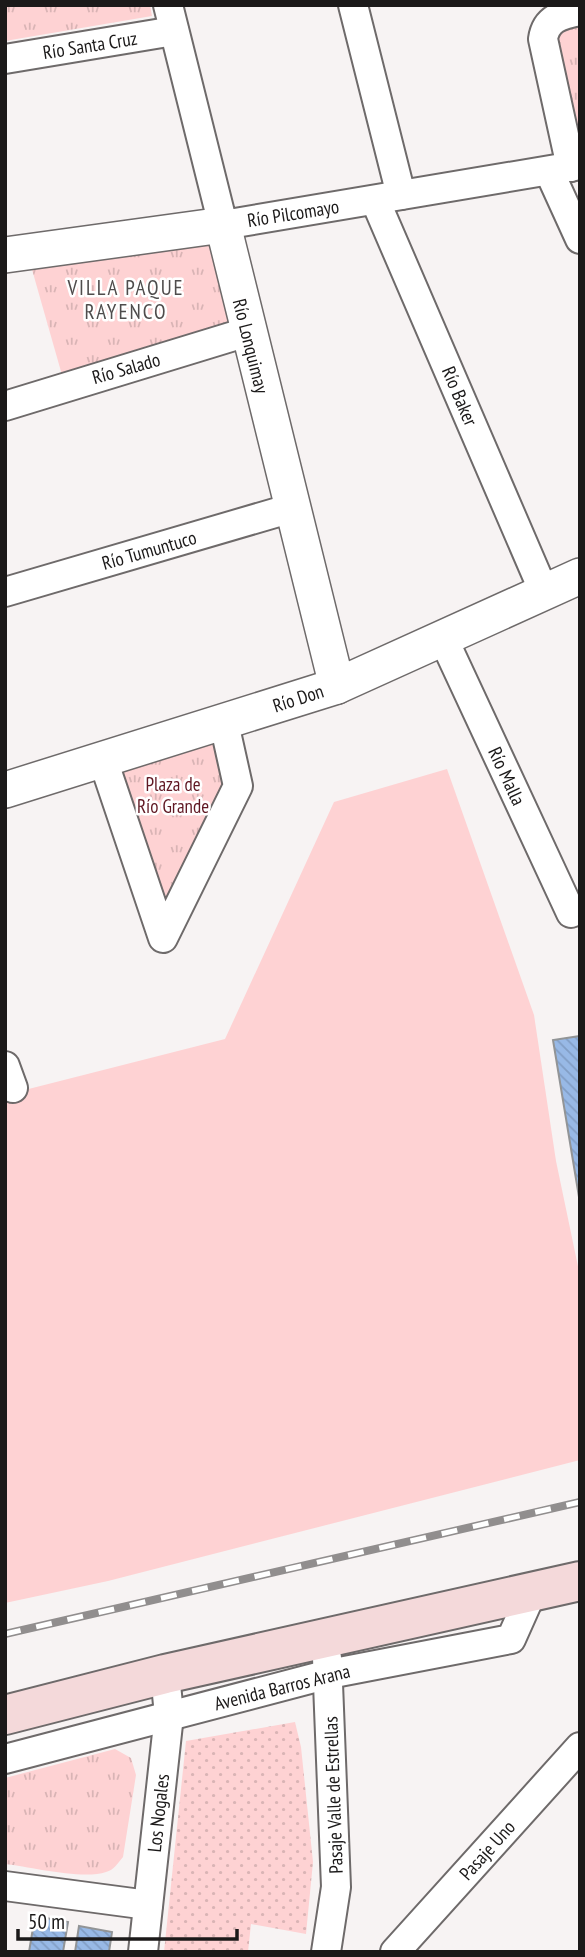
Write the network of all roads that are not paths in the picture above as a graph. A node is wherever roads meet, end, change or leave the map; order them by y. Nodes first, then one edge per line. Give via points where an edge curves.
1 (353, 5) edge
2 (580, 11) edge
3 (171, 18) edge
4 (5, 59) edge
5 (567, 168) edge
6 (388, 197) junction
7 (223, 225) junction
8 (580, 239) edge
9 (5, 255) edge
10 (247, 332) junction
11 (5, 406) edge
12 (292, 508) junction
13 (580, 576) edge
14 (5, 592) edge
15 (544, 592) junction
16 (443, 638) junction
17 (337, 686) junction
18 (225, 723) junction
19 (103, 760) junction
20 (5, 790) edge
21 (575, 911) edge
22 (580, 1581) edge
23 (327, 1656) junction
24 (165, 1674) junction
25 (5, 1715) edge
26 (169, 1715) junction
27 (580, 1748) edge
28 (5, 1759) edge
29 (5, 1886) edge
30 (148, 1905) junction
31 (143, 1952) edge
32 (326, 1952) edge
33 (395, 1952) edge

1 - 6 street, Río Baker
2 - 5 street via 550,22 543,39
3 - 4 street, Río Santa Cruz
3 - 7 street, Río Lonquimay
5 - 6 street, Río Pilcomayo
5 - 8 street
6 - 7 street, Río Pilcomayo
6 - 15 street, Río Baker
7 - 9 street, Río Pilcomayo
7 - 10 street, Río Lonquimay
10 - 11 street, Río Salado
10 - 12 street, Río Lonquimay
12 - 14 street, Río Tumuntuco
12 - 17 street, Río Lonquimay
13 - 15 street, Río Don
15 - 16 street, Río Don
16 - 17 street, Río Don
16 - 21 street, Río Malla
17 - 18 street, Río Don
18 - 19 street, Río Don
18 - 19 street via 238,786 163,938
19 - 20 street, Río Don
22 - 23 main road, Avenida Barros Arana
23 - 24 main road, Avenida Barros Arana
23 - 26 street, Avenida Barros Arana
23 - 32 street, Pasaje Valle de Estrellas via 336,1887
24 - 25 main road, Avenida Barros Arana
24 - 26 street, Los Nogales
26 - 28 street, Avenida Barros Arana
26 - 30 street, Los Nogales
27 - 33 street, Pasaje Uno
29 - 30 street
30 - 31 street, Los Nogales

